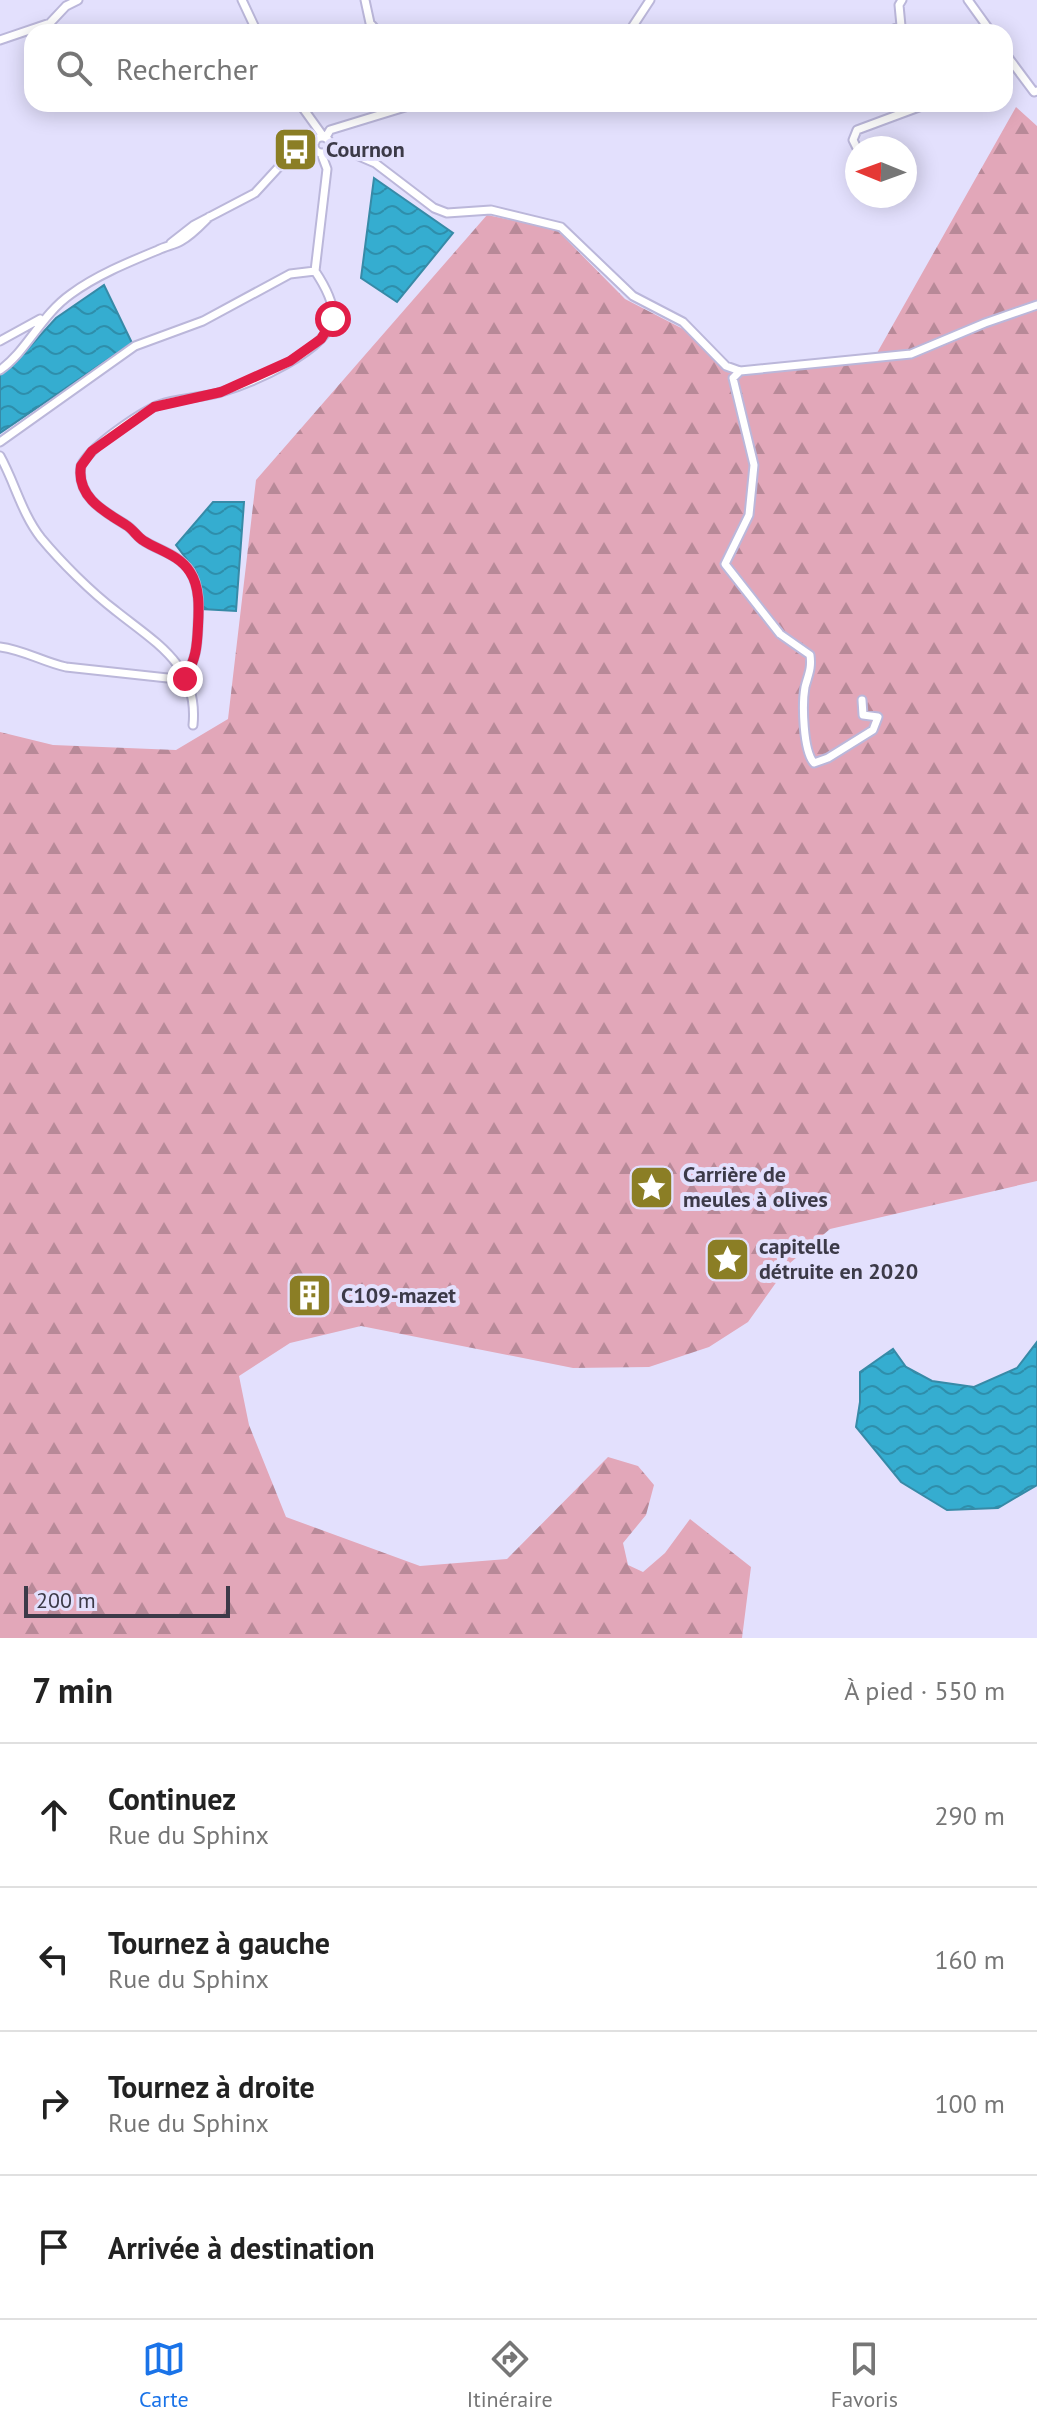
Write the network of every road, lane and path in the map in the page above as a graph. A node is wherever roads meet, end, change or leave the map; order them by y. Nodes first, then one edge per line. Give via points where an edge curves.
1 (78, 0) edge
2 (242, 0) edge
3 (365, 0) edge
4 (650, 0) edge
5 (902, 0) edge
6 (968, 0) edge
7 (47, 24) edge
8 (253, 24) edge
9 (371, 24) edge
10 (634, 24) edge
11 (901, 24) edge
12 (985, 24) edge
13 (24, 32) edge
14 (0, 40) edge
15 (1013, 65) edge
16 (1037, 91) edge
17 (305, 112) edge
18 (389, 112) edge
19 (905, 112) edge
20 (855, 136) edge
21 (322, 143) junction
22 (315, 271) junction
23 (1037, 305) edge
24 (45, 316) junction
25 (0, 341) edge
26 (0, 370) edge
27 (740, 371) junction
28 (0, 442) edge
29 (0, 456) edge
30 (0, 647) edge
31 (186, 680) junction
32 (862, 700) dead end
33 (193, 725) dead end

1 - 7 street
2 - 8 street
3 - 9 street
4 - 10 street
5 - 11 street
6 - 12 street
13 - 14 street
15 - 16 street
17 - 21 street
18 - 21 street via 330,130
19 - 20 street via 857,130
21 - 22 street via 326,188
21 - 24 street via 300,148 255,193 169,245 90,281
21 - 27 street via 375,163 447,213 491,210 561,227 633,296 683,322 726,366
22 - 28 street via 290,274 203,321 135,346
22 - 31 street via 333,319 308,350 221,392 154,407 92,451 81,466 82,488 93,503 182,561 192,574 199,608 196,658
23 - 27 street via 911,354
24 - 25 street
24 - 26 street
27 - 32 street via 733,378 754,465 749,515 725,564 780,634 810,655 805,734 814,763 873,730 878,717 863,715
29 - 31 street via 44,541 114,610 171,656
30 - 31 street via 66,667
31 - 33 street via 195,704

